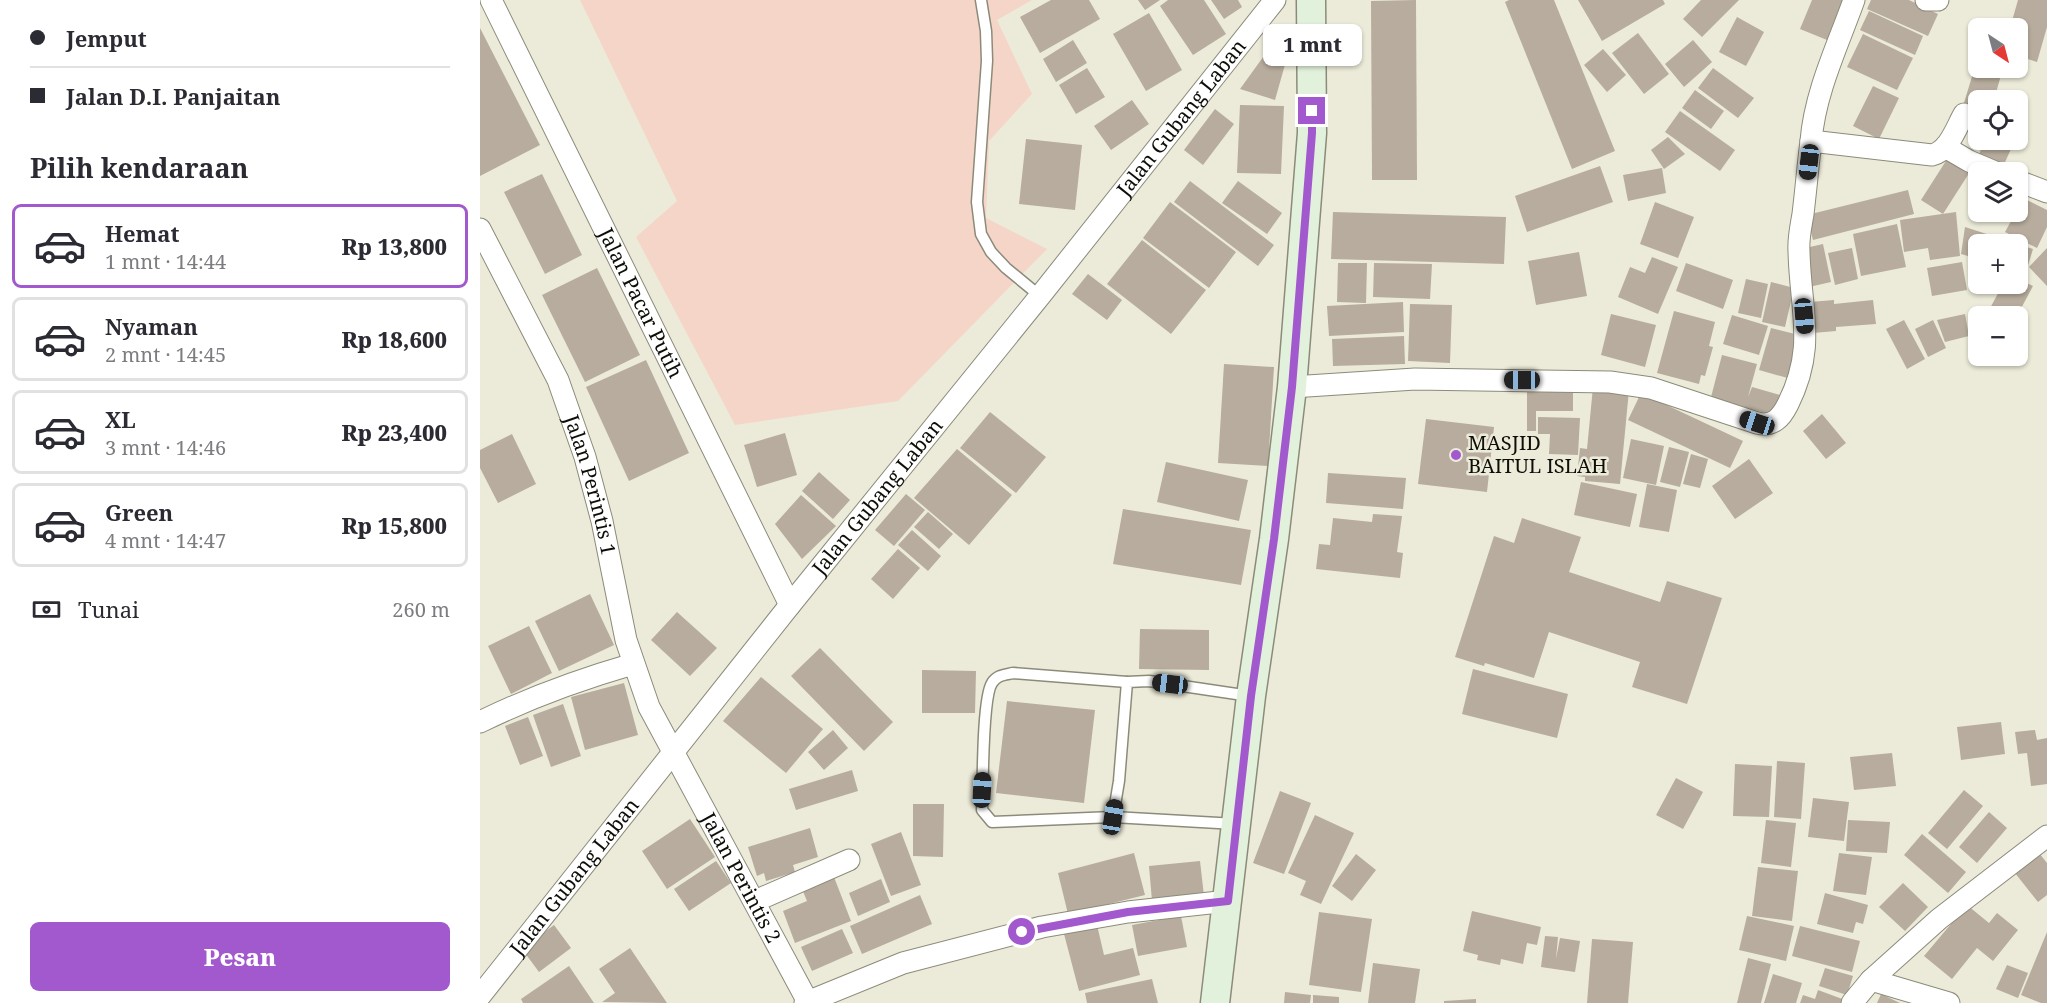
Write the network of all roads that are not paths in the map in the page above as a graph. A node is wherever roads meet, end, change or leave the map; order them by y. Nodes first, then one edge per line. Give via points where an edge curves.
1 (491, 0) edge
2 (981, 0) edge
3 (1275, 0) edge
4 (1311, 0) edge
5 (1854, 0) edge
6 (1926, 0) edge
7 (1938, 0) edge
8 (1964, 114) dead end
9 (1811, 141) junction
10 (1945, 147) junction
11 (1975, 162) edge
12 (2028, 185) edge
13 (2047, 192) edge
14 (480, 229) edge
15 (1040, 296) junction
16 (1292, 387) junction
17 (790, 605) junction
18 (633, 664) junction
19 (1127, 682) junction
20 (1251, 696) junction
21 (480, 722) edge
22 (674, 753) junction
23 (1113, 817) junction
24 (1236, 824) junction
25 (2047, 836) edge
26 (849, 860) dead end
27 (755, 901) junction
28 (1228, 901) junction
29 (1871, 980) junction
30 (480, 996) edge
31 (807, 1002) edge
32 (1215, 1003) edge
33 (1852, 1003) edge
34 (1949, 1003) edge

1 - 17 street, Jalan Pacar Putih
2 - 15 lane via 987,61 977,202 981,234 1006,268
3 - 15 street, Jalan Gubang Laban
4 - 16 street via 1312,133
5 - 9 street via 1821,92
6 - 7 street
8 - 10 street
9 - 10 street via 1932,155
9 - 16 street via 1798,249 1806,338 1803,365 1796,390 1775,422 1757,423 1651,388 1610,382 1415,379
10 - 11 street
12 - 13 street
14 - 18 street, Jalan Perintis 1 via 558,380 570,413 602,521
15 - 17 street, Jalan Gubang Laban
16 - 20 street
17 - 22 street, Jalan Gubang Laban
18 - 21 street via 594,675
18 - 22 street, Jalan Perintis 1
19 - 20 lane via 1149,681
19 - 23 lane
19 - 23 lane via 999,676 990,686 986,712 982,810 992,822
20 - 24 street
22 - 27 street, Jalan Perintis 2
22 - 30 street, Jalan Gubang Laban
23 - 24 lane
24 - 28 street
25 - 29 street via 1939,919
26 - 27 street
27 - 31 street, Jalan Perintis 2
28 - 31 street via 1042,927 903,963
28 - 32 street
29 - 33 street
29 - 34 street

